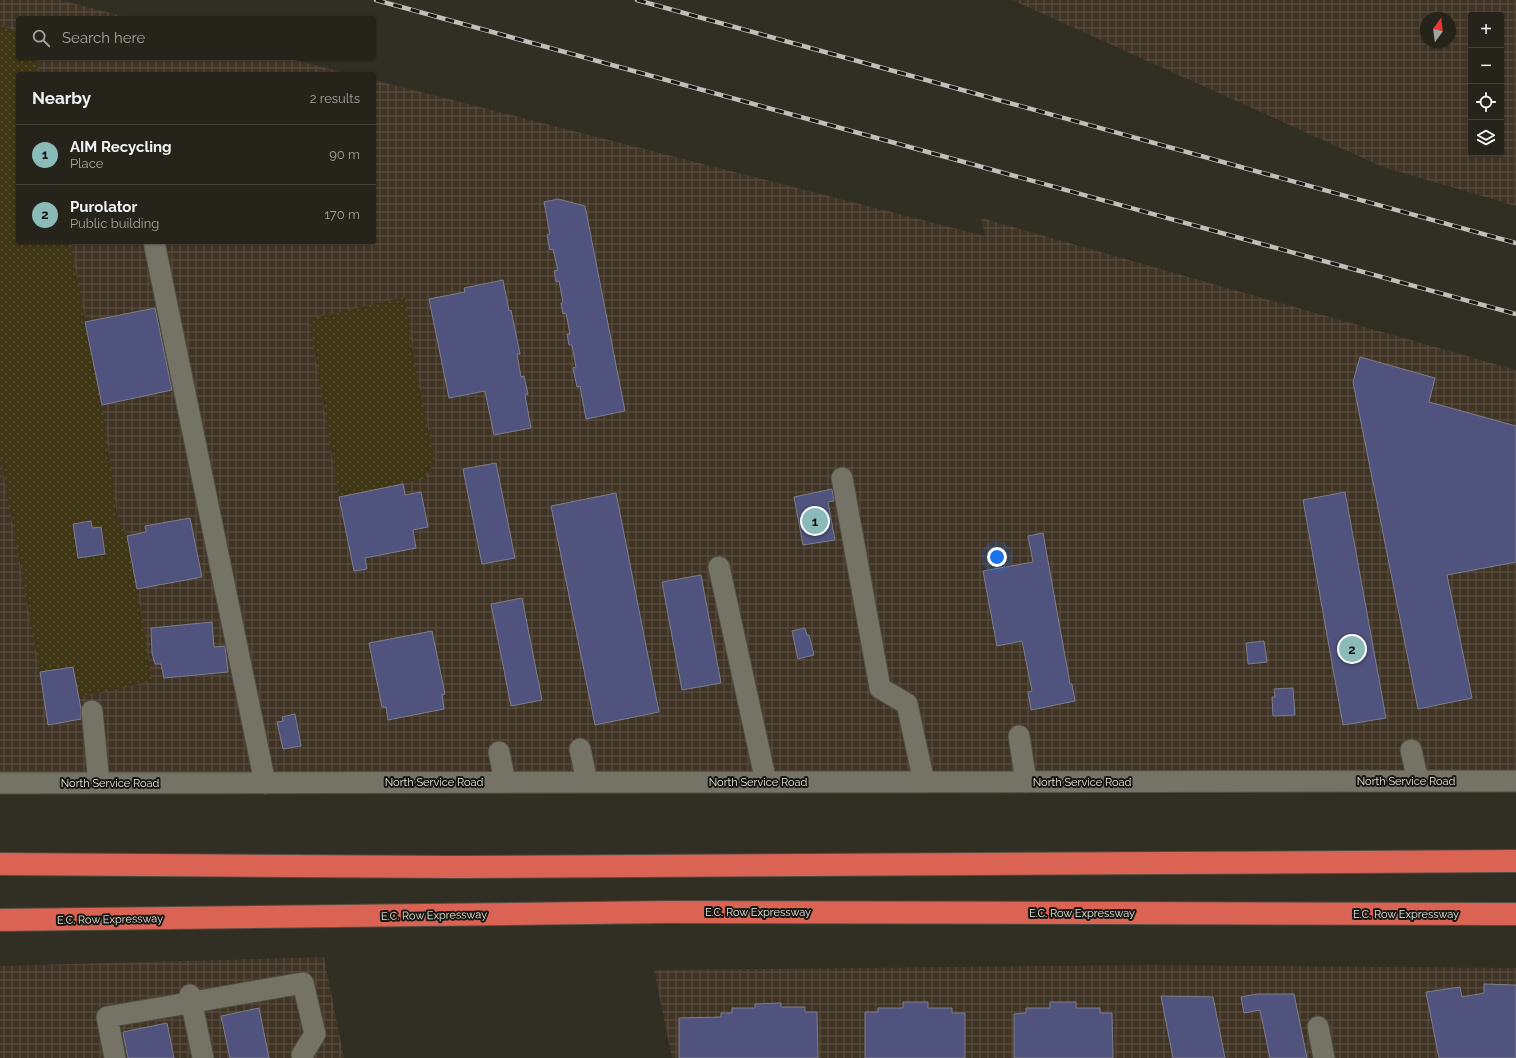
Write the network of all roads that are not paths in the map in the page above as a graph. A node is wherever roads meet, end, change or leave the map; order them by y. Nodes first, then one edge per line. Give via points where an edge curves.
1 (154, 244) edge
2 (842, 478) dead end
3 (719, 567) dead end
4 (92, 711) dead end
5 (1019, 736) dead end
6 (580, 749) dead end
7 (1411, 750) dead end
8 (499, 752) dead end
9 (1418, 781) junction
10 (1516, 781) edge
11 (265, 782) junction
12 (505, 782) junction
13 (587, 782) junction
14 (766, 782) junction
15 (924, 782) junction
16 (1026, 782) junction
17 (0, 783) edge
18 (99, 783) junction
19 (1516, 861) edge
20 (0, 864) edge
21 (1516, 914) edge
22 (0, 920) edge
23 (191, 998) junction
24 (1318, 1027) dead end
25 (114, 1058) edge
26 (203, 1058) edge
27 (303, 1058) edge
28 (1324, 1058) edge

1 - 11 street
2 - 15 street via 880,688 907,704
3 - 14 street
4 - 18 street
5 - 16 street
6 - 13 street
7 - 9 street
8 - 12 street
9 - 10 street, North Service Road
9 - 16 street, North Service Road
11 - 12 street, North Service Road
11 - 18 street, North Service Road
12 - 13 street, North Service Road
13 - 14 street, North Service Road
14 - 15 street, North Service Road
15 - 16 street, North Service Road
17 - 18 street, North Service Road
19 - 20 highway via 465,867
21 - 22 highway, E.C. Row Expressway via 668,912
23 - 25 street via 106,1017
23 - 26 street
23 - 27 street via 303,983 315,1034 302,1055
24 - 28 street

